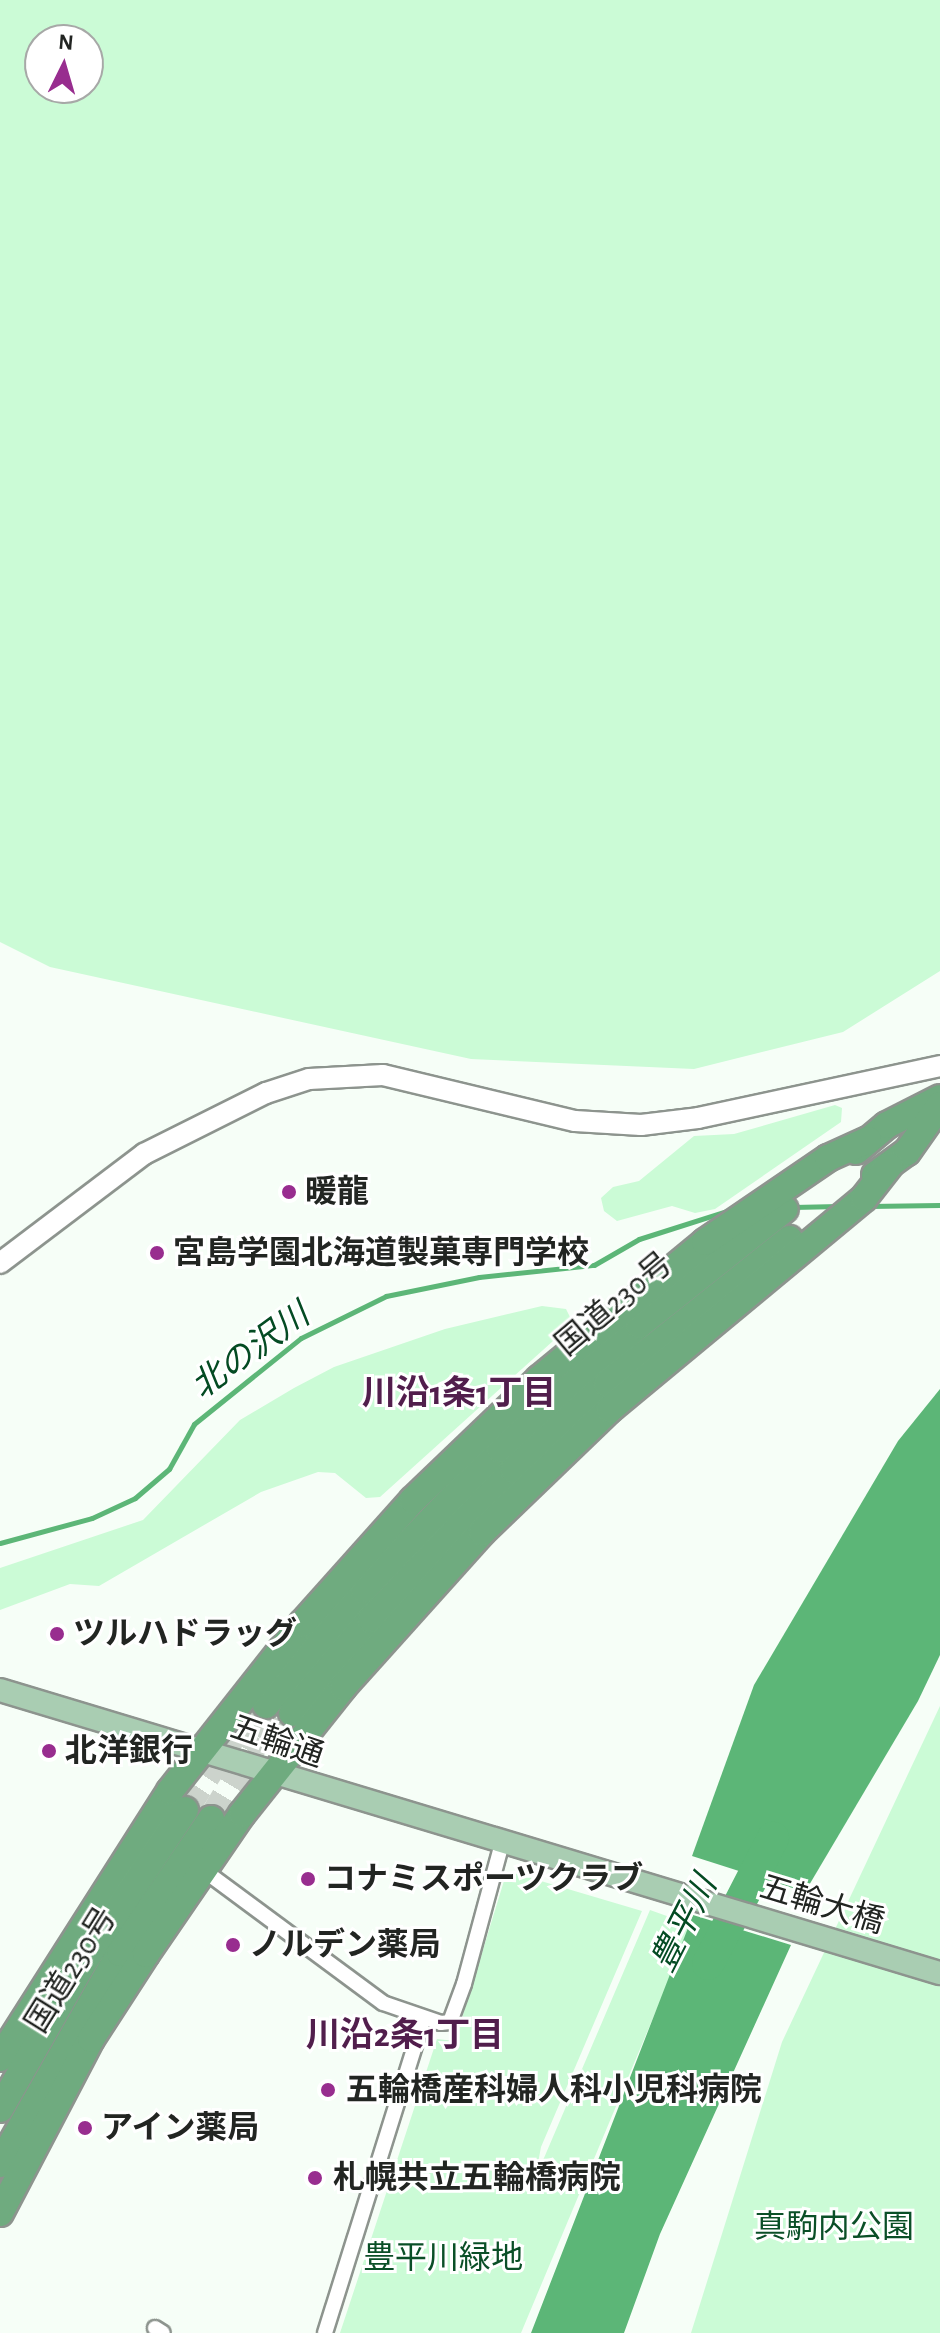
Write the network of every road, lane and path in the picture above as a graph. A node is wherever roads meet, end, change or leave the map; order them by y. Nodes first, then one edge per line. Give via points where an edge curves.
1 (940, 1066) edge
2 (940, 1098) edge
3 (940, 1105) edge
4 (878, 1175) junction
5 (810, 1181) junction
6 (0, 1263) edge
7 (0, 1690) edge
8 (266, 1705) tunnel mouth
9 (292, 1713) tunnel mouth
10 (203, 1751) junction
11 (274, 1774) junction
12 (185, 1810) tunnel mouth
13 (211, 1819) tunnel mouth
14 (502, 1843) junction
15 (534, 1853) joint
16 (202, 1869) junction
17 (940, 1973) edge
18 (424, 2018) junction
19 (0, 2058) edge
20 (0, 2109) edge
21 (0, 2164) edge
22 (0, 2213) edge
23 (325, 2333) edge

1 - 6 street via 698,1118 641,1125 575,1121 383,1075 309,1079 266,1093 144,1154
2 - 5 highway, 国道230号
3 - 4 highway, 国道230号 via 907,1152
4 - 9 highway, 国道230号 via 683,1321 577,1411 467,1516
4 - 11 highway via 864,1198 610,1409 482,1532 388,1635
5 - 8 highway, 国道230号 via 639,1325 461,1487
5 - 10 highway via 705,1242 597,1330 413,1500 302,1624
7 - 10 main road, 五輪通
10 - 11 main road, 五輪通
10 - 19 highway via 87,1913
11 - 14 main road, 五輪通
11 - 16 highway
12 - 20 highway, 国道230号 via 82,1965
13 - 21 highway, 国道230号 via 120,1953
14 - 15 main road, 五輪通
14 - 18 street via 484,1924 450,2022
15 - 17 main road, 五輪大橋
16 - 18 street via 383,2003
16 - 22 highway via 91,2039
18 - 23 street

